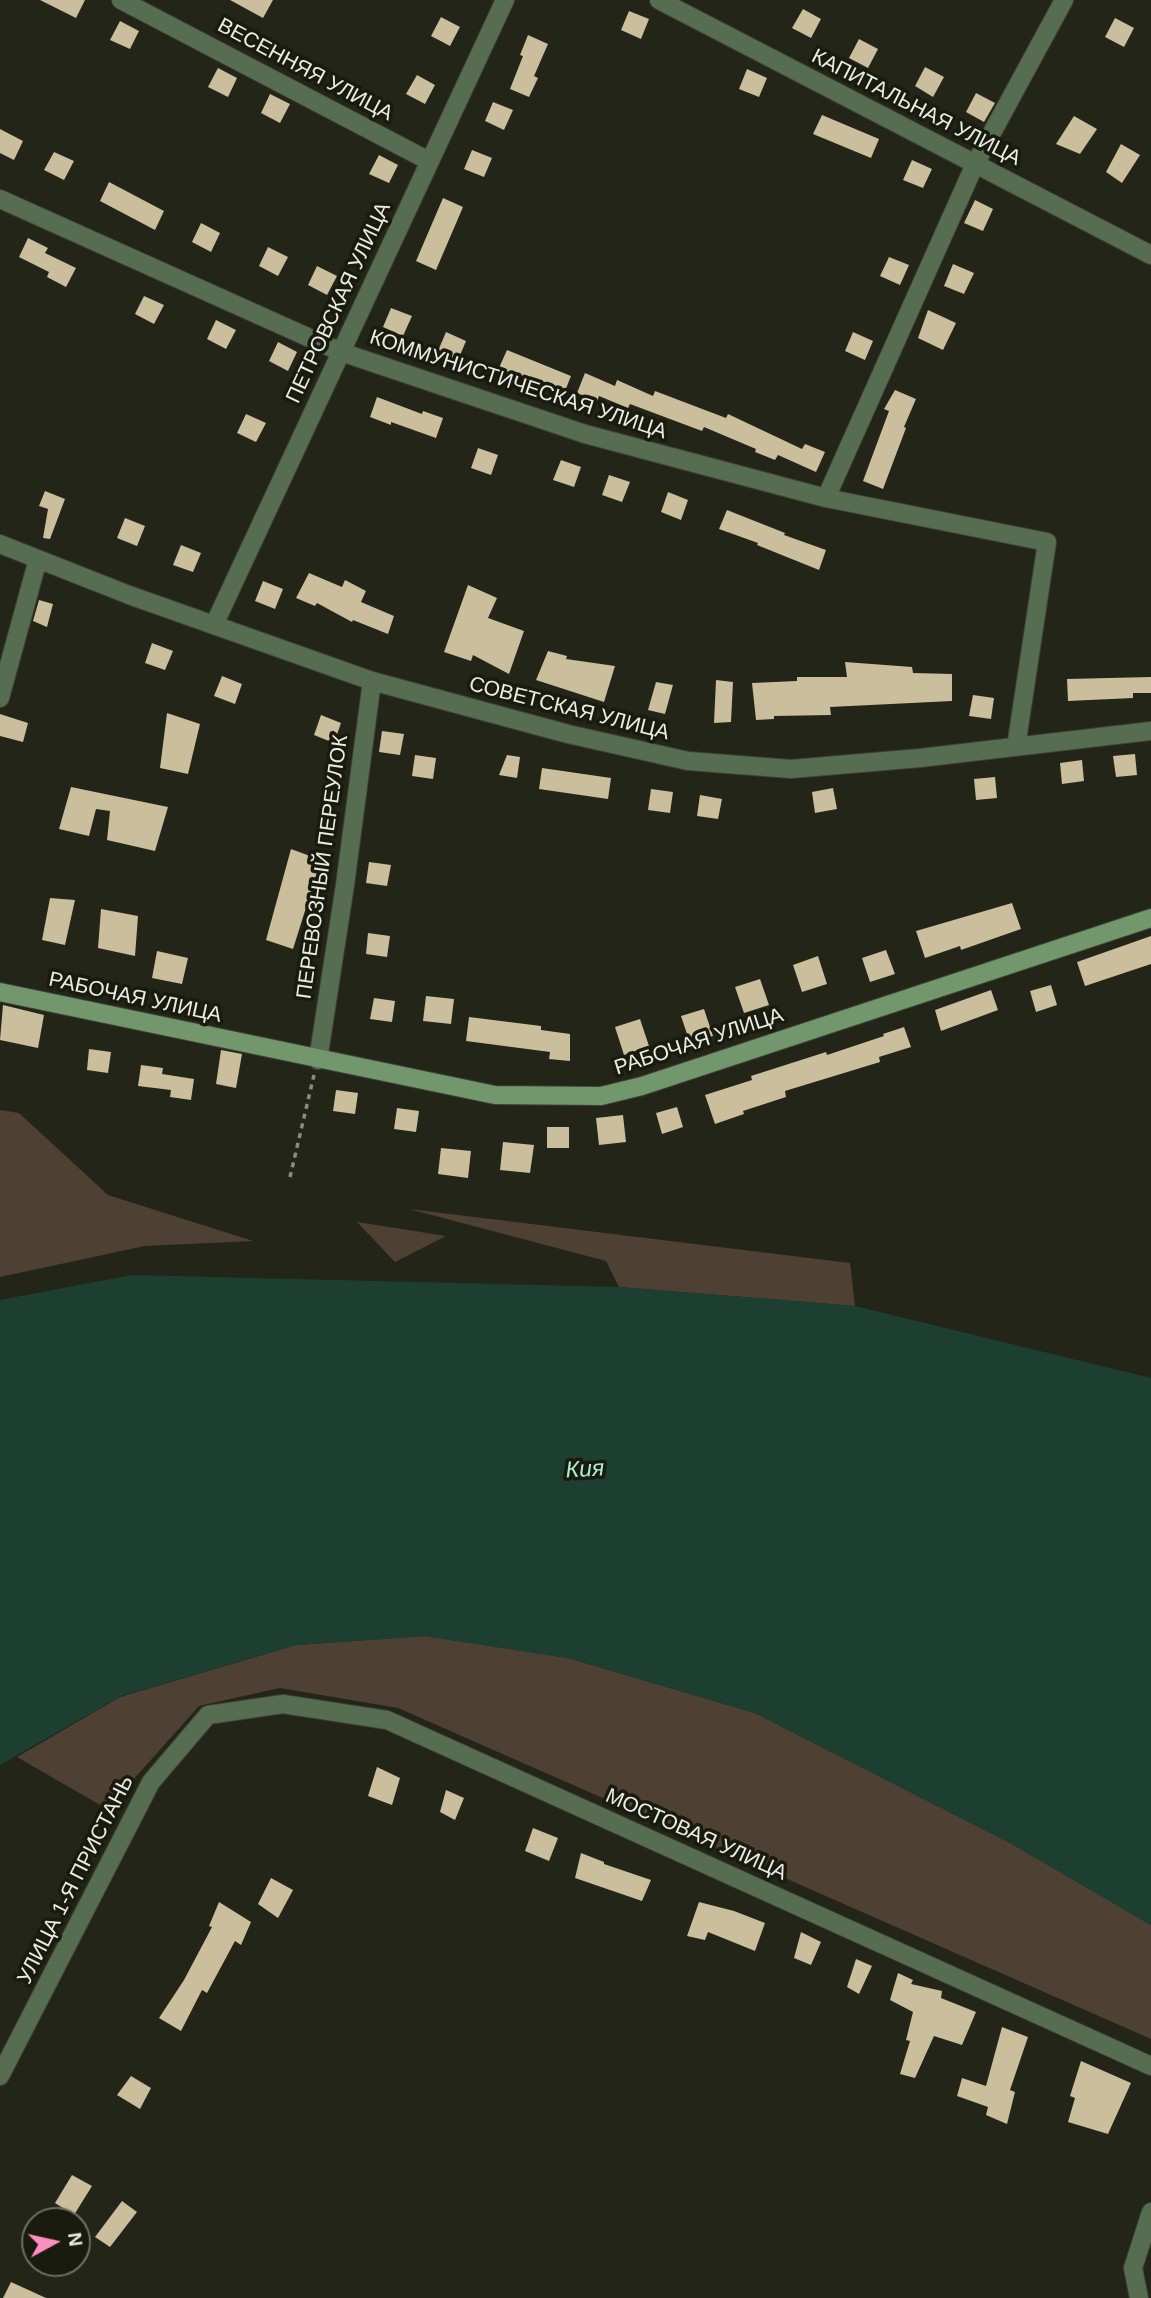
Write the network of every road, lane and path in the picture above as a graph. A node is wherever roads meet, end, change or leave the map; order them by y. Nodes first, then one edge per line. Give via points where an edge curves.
1 (121, 0) edge
2 (505, 0) edge
3 (659, 0) edge
4 (1064, 0) edge
5 (429, 161) junction
6 (975, 164) junction
7 (0, 199) edge
8 (1151, 255) edge
9 (341, 352) junction
10 (826, 498) junction
11 (0, 544) edge
12 (38, 559) junction
13 (214, 625) junction
14 (372, 681) junction
15 (0, 698) edge
16 (1151, 731) edge
17 (1016, 747) junction
18 (1151, 918) edge
19 (0, 992) edge
20 (318, 1060) junction
21 (290, 1177) dead end
22 (208, 1715) joint
23 (1151, 2066) edge
24 (0, 2076) edge
25 (1151, 2212) edge
26 (1139, 2298) edge

1 - 5 street, ВЕСЕННЯЯ УЛИЦА
2 - 5 street, ПЕТРОВСКАЯ УЛИЦА
3 - 6 street, КАПИТАЛЬНАЯ УЛИЦА
4 - 6 street
5 - 9 street, ПЕТРОВСКАЯ УЛИЦА
6 - 8 street, КАПИТАЛЬНАЯ УЛИЦА
6 - 10 street
7 - 9 street, КОММУНИСТИЧЕСКАЯ УЛИЦА
9 - 10 street, КОММУНИСТИЧЕСКАЯ УЛИЦА via 585,434
9 - 13 street, ПЕТРОВСКАЯ УЛИЦА
10 - 17 street, КОММУНИСТИЧЕСКАЯ УЛИЦА via 1046,542
11 - 12 street, СОВЕТСКАЯ УЛИЦА
12 - 13 street, СОВЕТСКАЯ УЛИЦА
12 - 15 street
13 - 14 street, СОВЕТСКАЯ УЛИЦА
14 - 17 street, СОВЕТСКАЯ УЛИЦА via 688,761 791,769
14 - 20 street, ПЕРЕВОЗНЫЙ ПЕРЕУЛОК
16 - 17 street, СОВЕТСКАЯ УЛИЦА
18 - 20 main road, РАБОЧАЯ УЛИЦА via 601,1096 495,1095
19 - 20 main road, РАБОЧАЯ УЛИЦА
20 - 21 path
22 - 23 street, МОСТОВАЯ УЛИЦА via 283,1704 387,1720
22 - 24 street, УЛИЦА 1-Я ПРИСТАНЬ via 151,1782
25 - 26 street via 1133,2268

